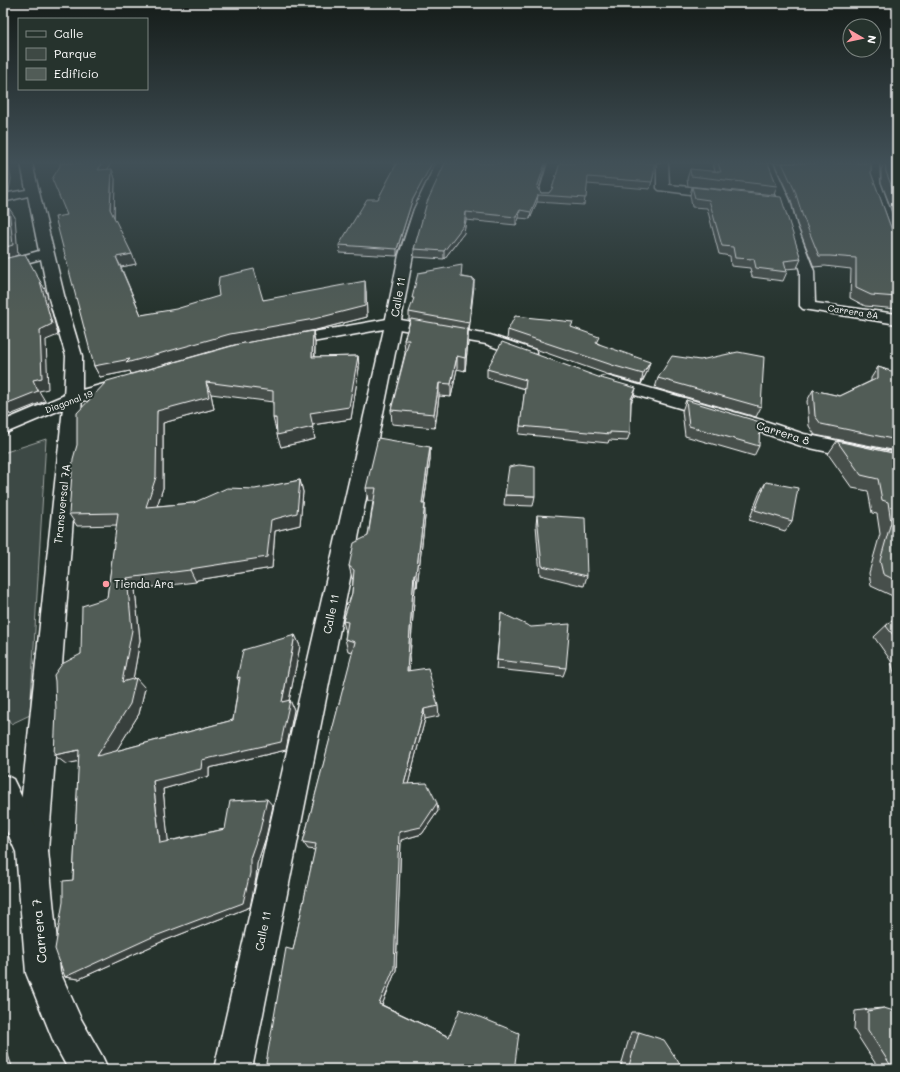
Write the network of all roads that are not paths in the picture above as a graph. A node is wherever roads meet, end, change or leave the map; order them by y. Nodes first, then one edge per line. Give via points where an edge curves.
1 (37, 213) edge
2 (419, 213) edge
3 (787, 213) edge
4 (885, 213) edge
5 (897, 246) edge
6 (47, 253) junction
7 (3, 265) edge
8 (897, 319) edge
9 (393, 323) junction
10 (271, 344) edge
11 (541, 358) edge
12 (592, 376) edge
13 (141, 378) edge
14 (73, 398) junction
15 (3, 428) edge
16 (897, 460) edge
17 (3, 789) edge
18 (32, 851) junction
19 (89, 1069) edge
20 (233, 1069) edge

1 - 6 street, Transversal 7A
2 - 9 street, Calle 11 via 406,255
3 - 8 street, Carrera 8A via 807,270 808,306
4 - 5 street
6 - 7 street
6 - 14 street, Transversal 7A via 74,356
9 - 10 street
9 - 11 street via 490,340
9 - 20 street, Calle 11
12 - 16 street, Carrera 8 via 801,440
13 - 14 street, Diagonal 19
14 - 15 street, Diagonal 19
14 - 18 street, Transversal 7A
17 - 18 street, Carrera 7
18 - 19 street, Carrera 7 via 43,973 68,1032

